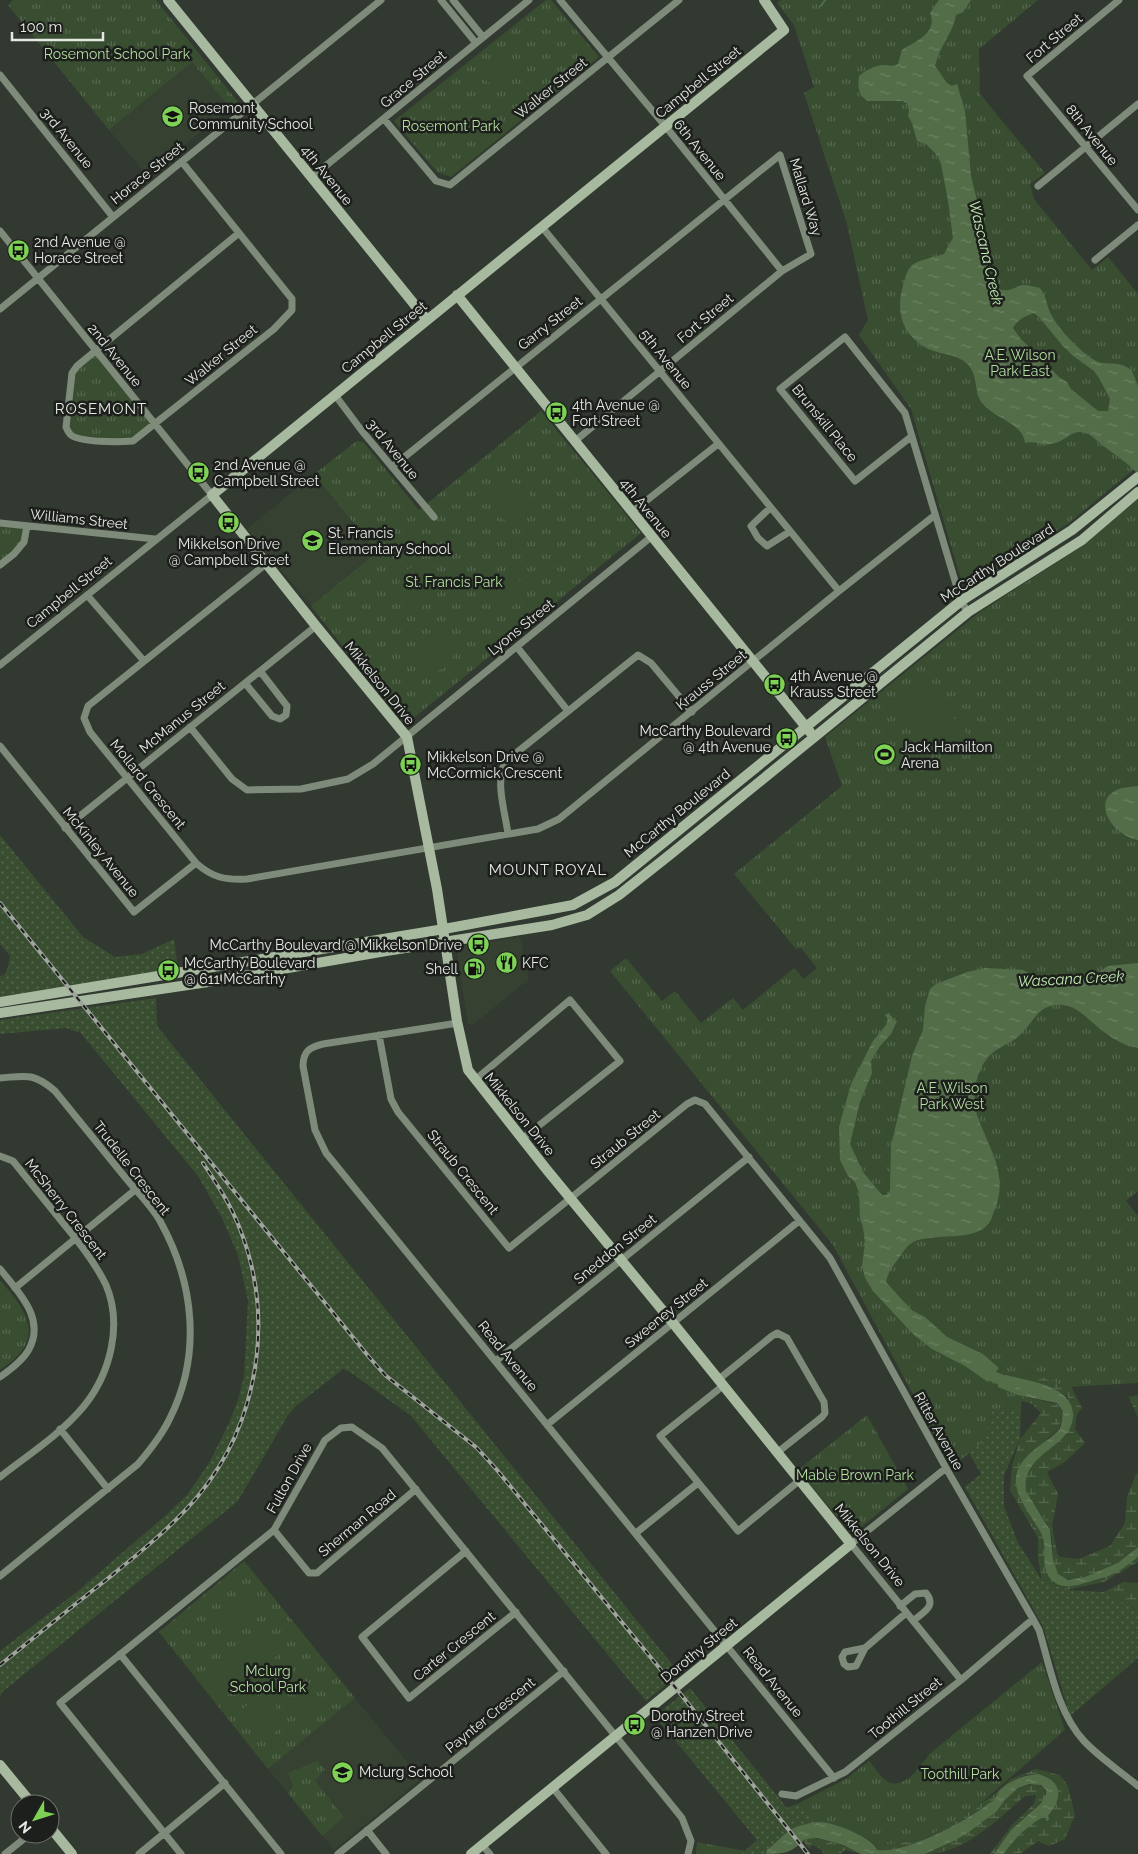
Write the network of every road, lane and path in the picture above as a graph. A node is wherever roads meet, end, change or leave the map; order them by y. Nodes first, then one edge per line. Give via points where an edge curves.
1 (168, 0) edge
2 (381, 0) edge
3 (441, 0) edge
4 (453, 0) edge
5 (529, 0) edge
6 (560, 0) edge
7 (679, 0) edge
8 (764, 0) edge
9 (1119, 0) edge
10 (483, 37) junction
11 (476, 43) junction
12 (608, 58) junction
13 (0, 75) edge
14 (1028, 76) joint
15 (252, 104) junction
16 (1138, 104) edge
17 (384, 119) junction
18 (666, 127) junction
19 (1086, 147) junction
20 (182, 162) junction
21 (312, 177) junction
22 (1038, 186) dead end
23 (724, 199) junction
24 (1138, 210) edge
25 (113, 217) junction
26 (1138, 225) edge
27 (542, 227) junction
28 (0, 231) edge
29 (239, 233) junction
30 (1095, 260) dead end
31 (782, 271) junction
32 (38, 278) junction
33 (458, 295) junction
34 (601, 299) junction
35 (0, 309) edge
36 (427, 320) junction
37 (96, 351) junction
38 (515, 367) junction
39 (660, 372) junction
40 (335, 395) junction
41 (155, 424) junction
42 (912, 436) junction
43 (575, 441) junction
44 (718, 444) junction
45 (392, 467) junction
46 (1135, 480) edge
47 (1138, 492) edge
48 (212, 495) junction
49 (770, 508) junction
50 (632, 512) junction
51 (935, 515) junction
52 (434, 517) dead end
53 (0, 523) edge
54 (27, 526) junction
55 (789, 532) junction
56 (651, 536) junction
57 (155, 539) junction
58 (266, 564) junction
59 (0, 565) edge
60 (839, 591) junction
61 (87, 595) junction
62 (961, 601) junction
63 (968, 612) junction
64 (316, 626) junction
65 (517, 647) junction
66 (144, 661) junction
67 (754, 662) junction
68 (0, 665) edge
69 (260, 671) junction
70 (245, 683) junction
71 (568, 711) junction
72 (692, 712) junction
73 (190, 726) junction
74 (806, 727) junction
75 (407, 737) junction
76 (814, 737) junction
77 (0, 746) edge
78 (127, 778) junction
79 (65, 828) junction
80 (508, 834) junction
81 (430, 848) junction
82 (196, 863) junction
83 (444, 929) junction
84 (446, 942) junction
85 (0, 1002) edge
86 (0, 1013) edge
87 (458, 1023) junction
88 (379, 1035) junction
89 (0, 1078) edge
90 (475, 1080) junction
91 (695, 1100) joint
92 (522, 1139) junction
93 (0, 1156) edge
94 (749, 1157) junction
95 (135, 1190) junction
96 (571, 1199) junction
97 (799, 1221) junction
98 (75, 1238) junction
99 (621, 1260) junction
100 (0, 1269) edge
101 (15, 1288) junction
102 (673, 1323) junction
103 (496, 1361) junction
104 (0, 1377) edge
105 (721, 1382) junction
106 (548, 1424) junction
107 (60, 1429) junction
108 (778, 1452) junction
109 (946, 1468) junction
110 (0, 1477) edge
111 (800, 1480) junction
112 (698, 1483) junction
113 (108, 1488) junction
114 (416, 1489) junction
115 (274, 1530) junction
116 (636, 1533) junction
117 (851, 1544) junction
118 (466, 1551) junction
119 (0, 1576) edge
120 (900, 1606) junction
121 (516, 1612) junction
122 (906, 1613) junction
123 (1033, 1619) junction
124 (913, 1621) junction
125 (727, 1645) junction
126 (865, 1648) dead end
127 (120, 1654) junction
128 (564, 1671) junction
129 (961, 1680) junction
130 (616, 1737) junction
131 (0, 1765) edge
132 (834, 1778) junction
133 (225, 1784) junction
134 (1138, 1786) edge
135 (553, 1788) junction
136 (24, 1794) edge
137 (782, 1794) dead end
138 (367, 1830) junction
139 (164, 1833) junction
140 (60, 1839) edge
141 (18, 1844) edge
142 (482, 1845) junction
143 (5, 1854) edge
144 (72, 1854) edge
145 (139, 1854) edge
146 (181, 1854) edge
147 (281, 1854) edge
148 (338, 1854) edge
149 (386, 1854) edge
150 (471, 1854) edge
151 (490, 1854) edge
152 (606, 1854) edge
153 (688, 1854) edge

1 - 15 street, 4th Avenue
2 - 15 street, Horace Street
3 - 11 street
4 - 10 street
5 - 10 street, Grace Street
6 - 12 street, 6th Avenue
7 - 12 street, Walker Street
8 - 18 street, Campbell Street via 784,30
9 - 14 street, Fort Street
10 - 11 street, Grace Street
11 - 17 street, Grace Street
12 - 17 street, Walker Street via 450,185 436,181
12 - 18 street, 6th Avenue
13 - 25 street, 3rd Avenue
14 - 19 street, 8th Avenue
15 - 20 street, Horace Street
15 - 21 street, 4th Avenue
16 - 19 street
17 - 21 street, Grace Street
18 - 23 street, 6th Avenue
18 - 27 street, Campbell Street
19 - 22 street
19 - 24 street, 8th Avenue
20 - 25 street, Horace Street
20 - 29 street
21 - 36 street, 4th Avenue
23 - 31 street, 6th Avenue
23 - 31 street, Mallard Way via 780,154 811,254
23 - 34 street, Garry Street
25 - 32 street, Horace Street
26 - 30 street
27 - 33 street, Campbell Street
27 - 34 street, 5th Avenue
28 - 32 street, 2nd Avenue
29 - 37 street
29 - 41 street, Walker Street via 292,299 292,310 274,329
31 - 39 street, Fort Street
32 - 35 street, Horace Street
32 - 37 street, 2nd Avenue
33 - 36 street, Campbell Street
33 - 38 street, 4th Avenue
34 - 38 street, Garry Street
34 - 39 street, 5th Avenue
36 - 40 street, Campbell Street
37 - 41 street, 2nd Avenue
37 - 41 street, Walker Street via 72,373 66,427 70,434 79,438 133,441
38 - 43 street, 4th Avenue
38 - 45 street, Garry Street
39 - 43 street, Fort Street
39 - 44 street, 5th Avenue
40 - 45 street, 3rd Avenue
40 - 48 street, Campbell Street
41 - 48 street, 2nd Avenue
42 - 42 street, Brunskill Place via 905,413 845,337 780,389 855,481
42 - 51 street, Brunskill Place
43 - 50 street, 4th Avenue
44 - 49 street, 5th Avenue
44 - 50 street
45 - 52 street, 3rd Avenue
46 - 62 street, McCarthy Boulevard via 1072,530
47 - 63 street, McCarthy Boulevard via 1082,540
48 - 57 street, Campbell Street
48 - 58 street, Mikkelson Drive
49 - 55 street, 5th Avenue
49 - 55 street via 751,526 758,538 767,546
50 - 56 street, 4th Avenue
51 - 60 street, Krauss Street
51 - 62 street, Brunskill Place
53 - 54 street, Williams Street
54 - 57 street, Williams Street
54 - 59 street via 24,542
55 - 60 street, 5th Avenue
56 - 65 street, Lyons Street
56 - 67 street, 4th Avenue
57 - 61 street, Campbell Street
58 - 64 street, Mikkelson Drive
58 - 66 street, Mollard Crescent
60 - 67 street, Krauss Street
61 - 66 street
61 - 68 street, Campbell Street
62 - 63 street, Brunskill Place
62 - 74 street, McCarthy Boulevard
63 - 76 street, McCarthy Boulevard
64 - 69 street, McManus Street
64 - 75 street, Mikkelson Drive
65 - 71 street
65 - 75 street, Lyons Street
66 - 78 street, Mollard Crescent via 88,706 84,718 90,732
67 - 72 street, Krauss Street
67 - 74 street, 4th Avenue
69 - 70 street, McManus Street
69 - 70 street via 287,706 286,715 280,719 272,716
70 - 73 street, McManus Street
71 - 72 street via 638,655 651,663
71 - 80 street via 505,762 501,786
72 - 80 street, Krauss Street via 559,819 538,829
73 - 75 street, Lyons Street via 232,779 247,790 301,789 348,779 374,764
73 - 78 street, McManus Street
74 - 76 street, 4th Avenue
74 - 83 street, McCarthy Boulevard via 615,882 572,905
75 - 81 street, Mikkelson Drive
76 - 84 street, McCarthy Boulevard via 620,894 587,914 552,925
77 - 79 street, McKinley Avenue
78 - 79 street, McManus Street
78 - 82 street, Mollard Crescent
79 - 82 street, McKinley Avenue via 134,912
80 - 81 street, Krauss Street
81 - 82 street, Mollard Crescent via 247,879 228,880 207,873
81 - 83 street, Mikkelson Drive
83 - 84 street, Mikkelson Drive
83 - 85 street, McCarthy Boulevard
84 - 86 street, McCarthy Boulevard
84 - 87 street, Mikkelson Drive
87 - 88 street, Read Avenue
87 - 90 street, Mikkelson Drive via 468,1070
88 - 96 street, Straub Crescent via 391,1100 398,1112 509,1248
88 - 103 street, Read Avenue via 315,1046 303,1057 315,1130 326,1153
89 - 95 street, Trudelle Crescent via 27,1076 42,1080 55,1091
90 - 92 street, Mikkelson Drive
90 - 92 street via 570,1000 620,1061
91 - 94 street, Ritter Avenue via 705,1104
91 - 96 street, Straub Street
92 - 96 street, Mikkelson Drive
93 - 98 street, McSherry Crescent via 13,1161
94 - 97 street, Ritter Avenue
94 - 99 street, Sneddon Street
95 - 98 street
95 - 113 street, Trudelle Crescent via 159,1219 175,1251 190,1306 190,1354 170,1418 138,1464
96 - 99 street, Mikkelson Drive
97 - 102 street, Sweeney Street
97 - 109 street, Ritter Avenue via 830,1258
98 - 101 street
98 - 107 street, McSherry Crescent via 106,1287 112,1310 112,1336 109,1360 100,1383 84,1407
99 - 102 street, Mikkelson Drive
99 - 103 street, Sneddon Street
100 - 101 street
101 - 104 street via 31,1312 34,1339 28,1352
102 - 105 street, Mikkelson Drive
102 - 106 street, Sweeney Street
103 - 106 street, Read Avenue
105 - 108 street, Mikkelson Drive
105 - 108 street via 772,1336 777,1333 787,1338 825,1408 822,1417
105 - 112 street via 660,1436
106 - 116 street, Read Avenue
107 - 110 street, McSherry Crescent
107 - 113 street
108 - 111 street, Mikkelson Drive
109 - 117 street, Dorothy Street
109 - 123 street, Ritter Avenue
111 - 112 street via 738,1531
111 - 117 street, Mikkelson Drive
112 - 116 street
113 - 119 street, Trudelle Crescent
114 - 115 street, Sherman Road via 317,1573 309,1573
114 - 115 street, Fulton Drive via 382,1448 352,1427 341,1428 325,1440
114 - 118 street, Fulton Drive
115 - 127 street, Fulton Drive
116 - 125 street, Read Avenue
117 - 120 street, Mikkelson Drive
117 - 125 street, Dorothy Street
118 - 121 street, Fulton Drive
118 - 121 street, Carter Crescent via 362,1637 409,1698
120 - 122 street, Mikkelson Drive
120 - 124 street via 915,1594 926,1593 931,1603 929,1608
121 - 128 street, Fulton Drive
122 - 124 street, Mikkelson Drive
122 - 126 street
123 - 129 street, Toothill Street
123 - 134 street, Ritter Avenue via 1071,1722 1096,1752
124 - 129 street, Mikkelson Drive
125 - 130 street, Dorothy Street
125 - 132 street, Read Avenue
127 - 133 street
127 - 139 street, Fulton Drive via 60,1703
128 - 130 street, Fulton Drive
128 - 138 street, Paynter Crescent
129 - 132 street, Toothill Street
130 - 135 street, Dorothy Street
130 - 153 street, Fulton Drive via 682,1818 691,1840
131 - 136 street
132 - 137 street, Toothill Street via 796,1796
133 - 139 street
133 - 147 street
135 - 142 street, Dorothy Street
135 - 152 street
138 - 148 street, Paynter Crescent
138 - 149 street
139 - 145 street
139 - 146 street, Fulton Drive
140 - 144 street
141 - 143 street
142 - 150 street, Dorothy Street
142 - 151 street

